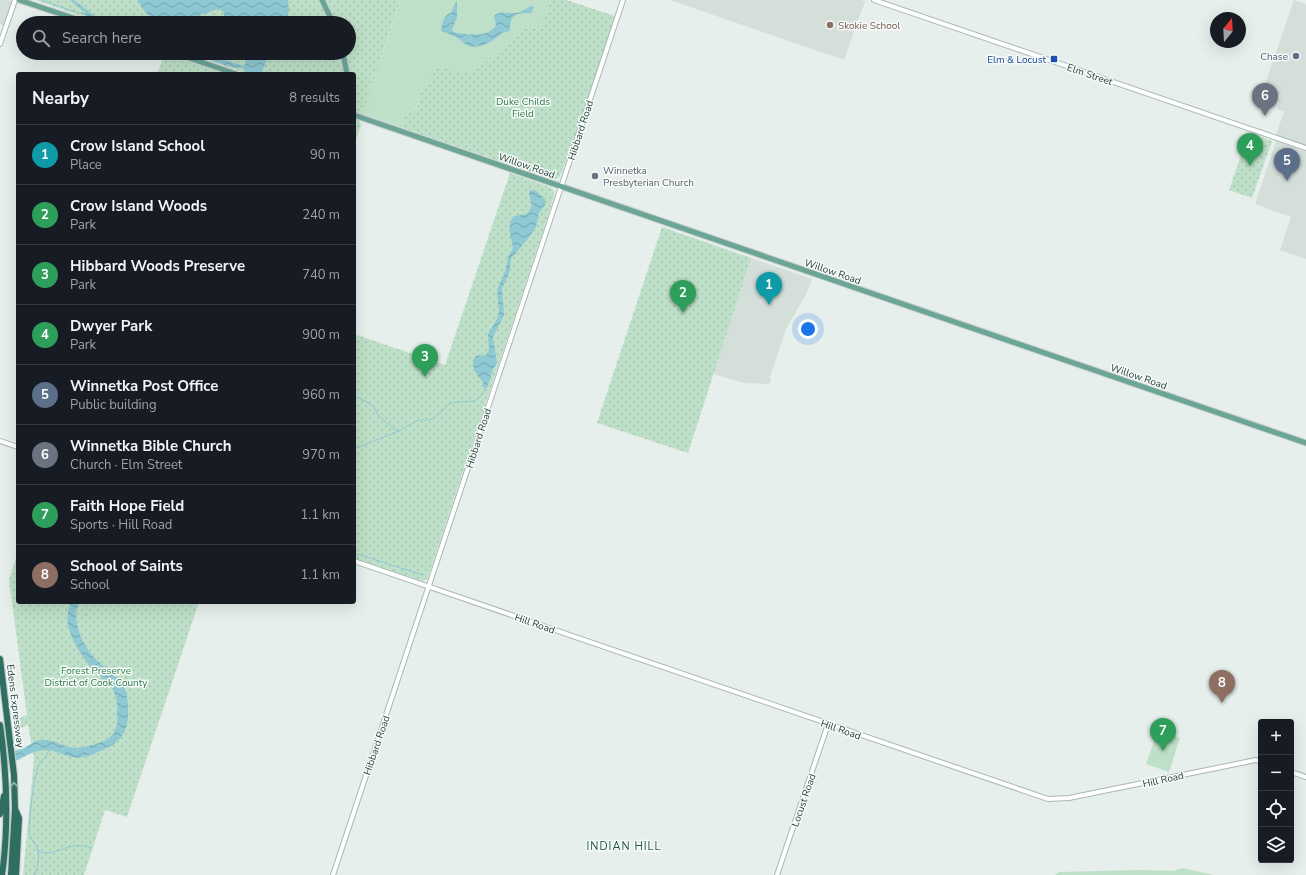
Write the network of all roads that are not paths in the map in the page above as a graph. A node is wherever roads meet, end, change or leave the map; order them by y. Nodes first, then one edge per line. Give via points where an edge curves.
1 (15, 0) edge
2 (19, 0) edge
3 (322, 0) edge
4 (623, 0) edge
5 (874, 0) edge
6 (67, 16) edge
7 (330, 16) edge
8 (0, 44) edge
9 (195, 60) edge
10 (344, 60) edge
11 (230, 72) edge
12 (347, 72) edge
13 (356, 116) edge
14 (1306, 148) edge
15 (561, 187) junction
16 (0, 441) edge
17 (1306, 443) edge
18 (16, 446) edge
19 (356, 562) edge
20 (429, 586) junction
21 (0, 659) edge
22 (828, 724) junction
23 (0, 725) edge
24 (1258, 761) edge
25 (1294, 773) edge
26 (1306, 777) edge
27 (6, 791) junction
28 (15, 809) junction
29 (0, 814) edge
30 (2, 875) edge
31 (11, 875) edge
32 (16, 875) edge
33 (333, 875) edge
34 (777, 875) edge

1 - 8 street
2 - 6 main road
3 - 7 main road
4 - 15 street, Hibbard Road
5 - 14 street, Elm Street
9 - 11 main road
10 - 12 main road
13 - 15 main road, Willow Road
15 - 17 main road, Willow Road
15 - 20 street, Hibbard Road
16 - 18 street
19 - 20 street, Hill Road
20 - 22 street, Hill Road
20 - 33 street, Hibbard Road
28 -> 21 highway, Edens Expressway via 13,760
22 - 24 street, Hill Road via 1052,800
22 - 34 street, Locust Road
23 - 27 highway, Edens Expressway
25 - 26 street
27 - 29 highway
27 - 30 highway, Edens Expressway
28 - 31 highway, Edens Expressway
28 - 32 highway via 19,818

